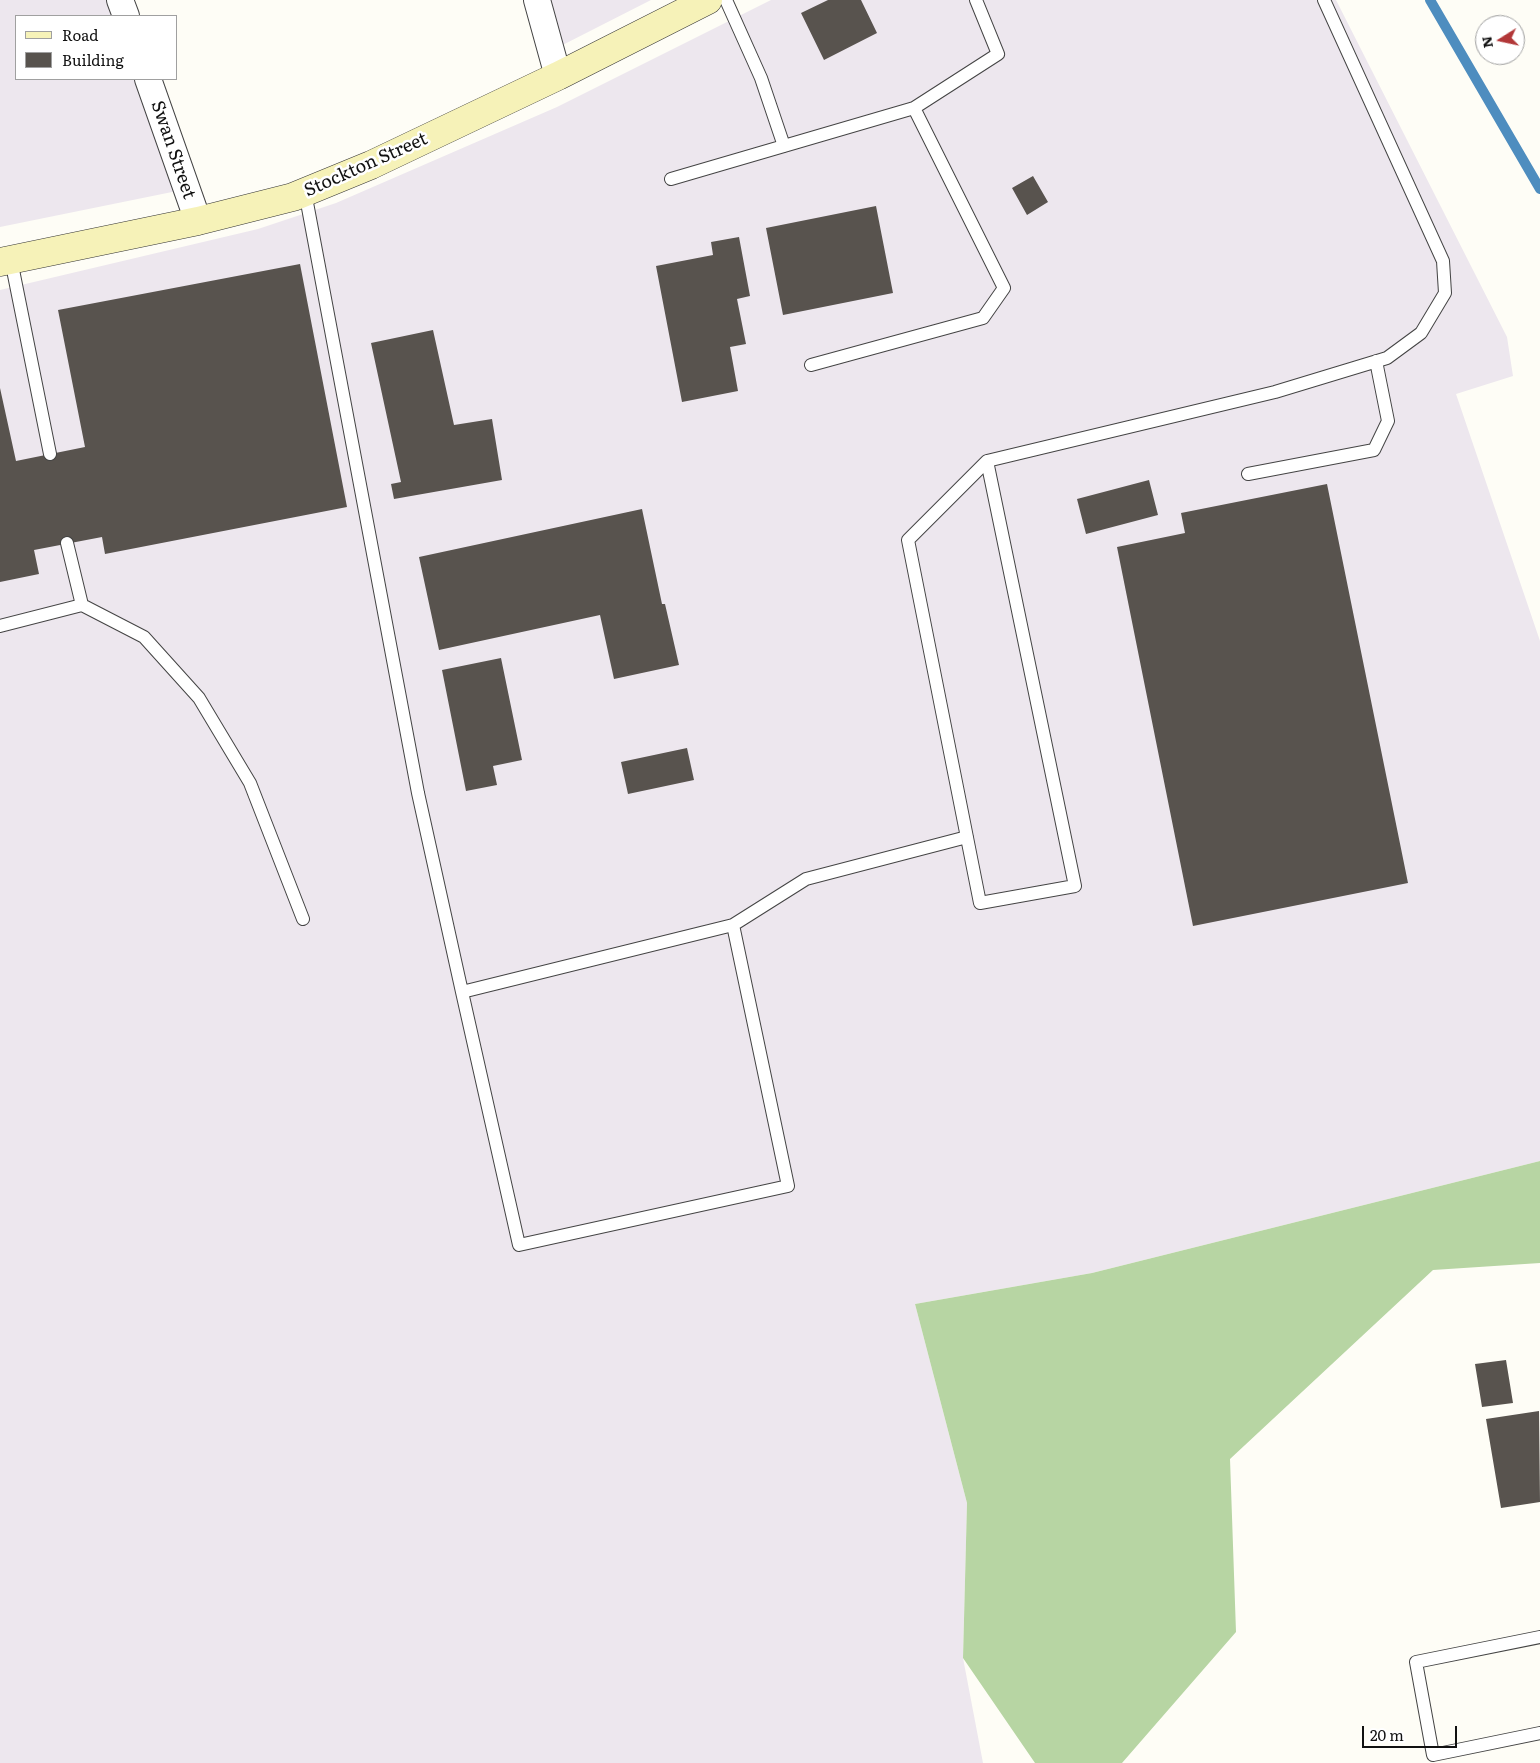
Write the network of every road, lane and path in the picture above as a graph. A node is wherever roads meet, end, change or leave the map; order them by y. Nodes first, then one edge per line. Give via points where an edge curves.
1 (120, 0) edge
2 (537, 0) edge
3 (708, 0) edge
4 (726, 0) edge
5 (976, 0) edge
6 (1324, 0) edge
7 (126, 15) edge
8 (558, 76) junction
9 (148, 80) edge
10 (914, 108) junction
11 (784, 146) junction
12 (671, 180) dead end
13 (305, 192) junction
14 (198, 221) junction
15 (5, 261) edge
16 (1376, 361) junction
17 (811, 365) dead end
18 (50, 454) dead end
19 (987, 461) junction
20 (1248, 474) dead end
21 (67, 543) dead end
22 (82, 605) junction
23 (0, 626) edge
24 (967, 837) junction
25 (303, 919) dead end
26 (733, 925) junction
27 (462, 992) junction
28 (1540, 1637) edge
29 (1540, 1733) edge

1 - 7 street
2 - 8 street
3 - 8 main road, Stockton Street
4 - 11 lane via 761,78
5 - 10 lane via 998,54
6 - 16 lane via 1443,261 1445,293 1421,333 1387,358
8 - 13 main road, Stockton Street via 370,165
9 - 14 street, Swan Street
10 - 11 lane
10 - 17 lane via 1004,288 982,318
11 - 12 lane
13 - 14 main road, Stockton Street
13 - 27 lane via 418,793
14 - 15 main road, Stockton Street
15 - 18 lane
16 - 19 lane via 1275,392
16 - 20 lane via 1388,421 1374,450
19 - 24 lane via 908,540
19 - 24 lane via 1075,886 980,903
21 - 22 lane
22 - 23 lane
22 - 25 lane via 144,637 199,698 250,783
24 - 26 lane via 806,879
26 - 27 lane
26 - 27 lane via 788,1186 519,1245
28 - 29 lane via 1416,1662 1433,1755

